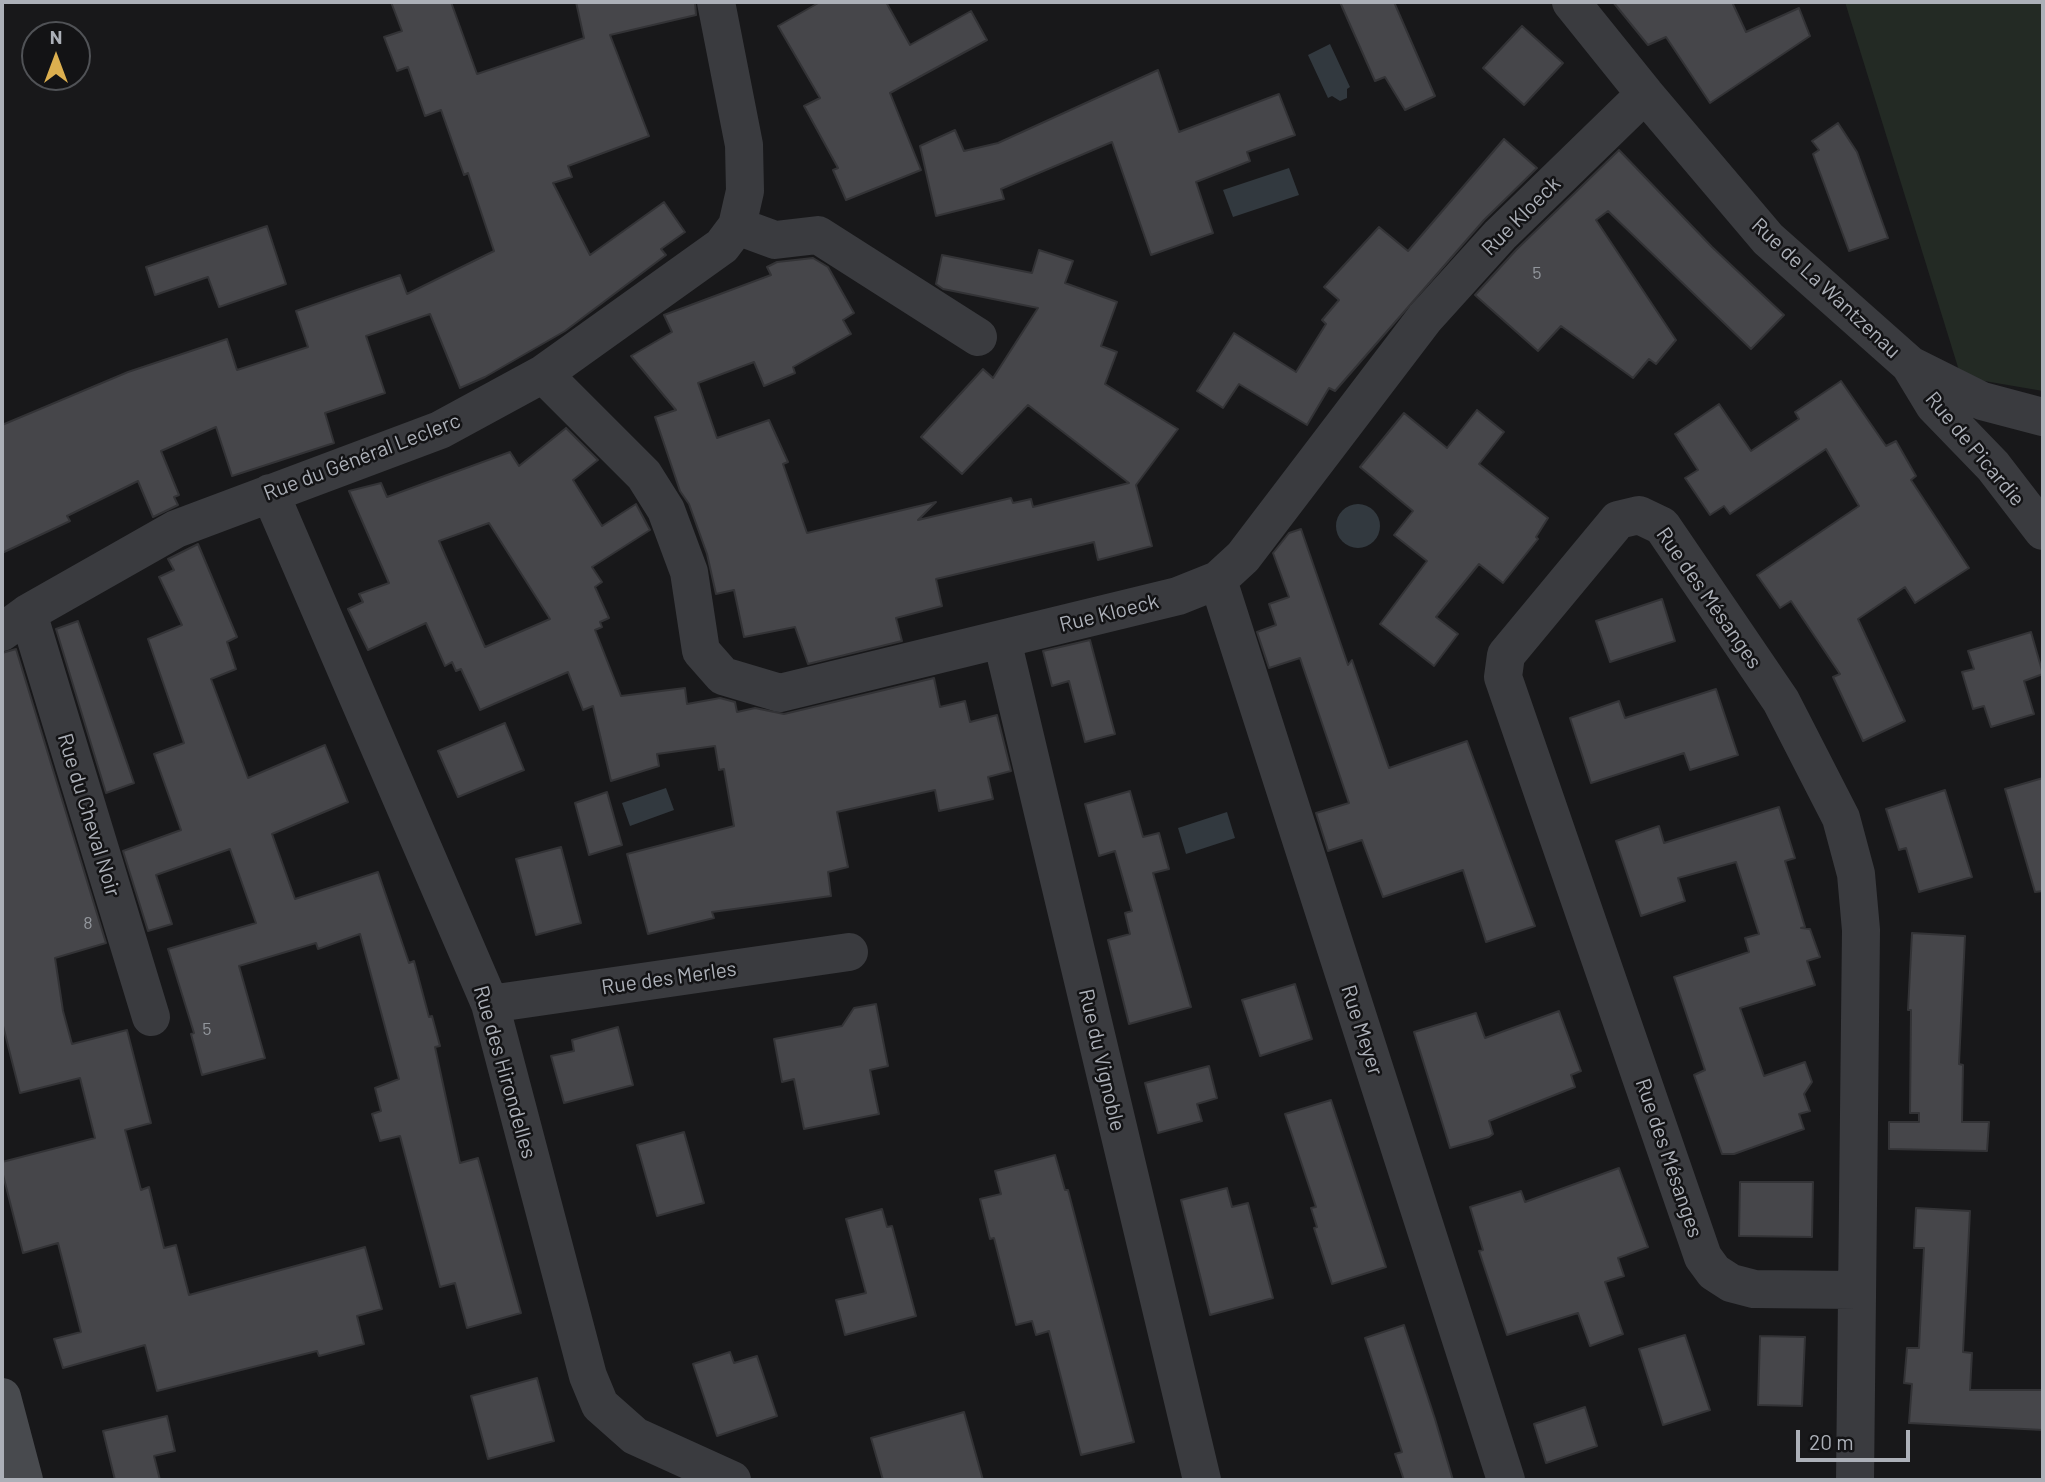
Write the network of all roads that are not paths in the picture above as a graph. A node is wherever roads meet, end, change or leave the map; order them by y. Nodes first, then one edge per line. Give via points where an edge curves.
1 (716, 2) edge
2 (1571, 2) edge
3 (1644, 94) junction
4 (737, 226) junction
5 (978, 337) dead end
6 (1910, 365) junction
7 (543, 374) junction
8 (2043, 417) edge
9 (270, 493) junction
10 (2043, 531) edge
11 (1219, 580) junction
12 (15, 622) edge
13 (1002, 640) junction
14 (849, 952) dead end
15 (490, 1004) junction
16 (150, 1017) dead end
17 (1857, 1290) junction
18 (2, 1397) edge
19 (23, 1480) edge
20 (732, 1480) edge
21 (1202, 1480) edge
22 (1506, 1480) edge
23 (1856, 1480) edge

1 - 4 street, Rue du Général Leclerc via 744,145 745,191
2 - 3 street, Rue de La Wantzenau
3 - 6 street, Rue de La Wantzenau via 1768,239
3 - 11 street, Rue Kloeck via 1500,235 1425,318 1243,557
4 - 5 street via 775,240 818,235
4 - 7 street, Rue du Général Leclerc via 722,246
6 - 8 street, Rue de La Wantzenau via 1982,401
6 - 10 street, Rue de Picardie via 1934,405 1993,466
7 - 9 street, Rue du Général Leclerc via 440,430
7 - 13 street, Rue Kloeck via 644,475 666,510 689,572 701,651 723,676 779,693
9 - 12 street, Rue du Général Leclerc via 176,529
9 - 15 street, Rue des Hirondelles
11 - 13 street, Rue Kloeck via 1178,596
11 - 22 street, Rue Meyer
12 - 16 street, Rue du Cheval Noir
13 - 21 street, Rue du Vignoble
14 - 15 street, Rue des Merles
15 - 20 street, Rue des Hirondelles via 588,1376 600,1405 635,1436
17 - 17 street, Rue des Mésanges via 1861,930 1856,874 1841,818 1781,701 1662,526 1639,515 1618,520 1506,655 1503,677 1703,1257 1722,1278 1754,1289
17 - 23 street, Rue des Mésanges
18 - 19 main road

